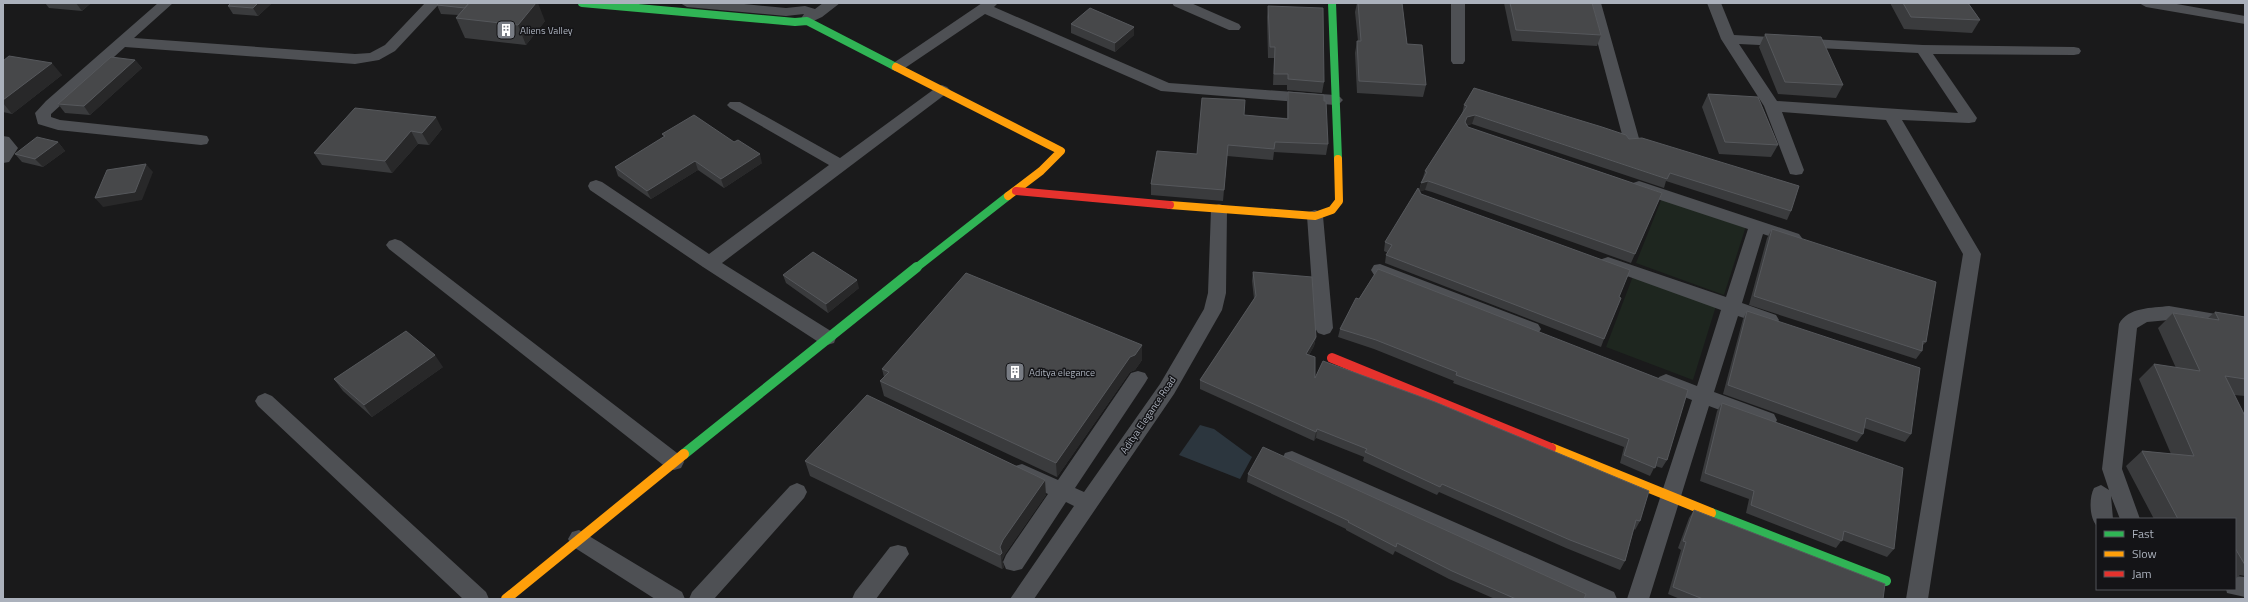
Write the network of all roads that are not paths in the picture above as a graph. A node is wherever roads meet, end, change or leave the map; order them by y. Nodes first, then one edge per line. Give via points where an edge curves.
1 (166, 3) edge
2 (433, 3) edge
3 (582, 3) edge
4 (687, 3) edge
5 (833, 3) edge
6 (1178, 3) edge
7 (1332, 3) edge
8 (1458, 3) edge
9 (1594, 3) edge
10 (1714, 3) edge
11 (2146, 3) edge
12 (988, 6) edge
13 (785, 16) junction
14 (812, 17) junction
15 (2245, 20) edge
16 (1234, 27) dead end
17 (1728, 39) junction
18 (122, 42) junction
19 (1923, 49) junction
20 (2074, 51) dead end
21 (1458, 61) dead end
22 (897, 67) junction
23 (942, 90) junction
24 (1335, 100) junction
25 (735, 105) dead end
26 (1772, 106) junction
27 (1891, 116) junction
28 (201, 140) dead end
29 (3, 141) edge
30 (1632, 142) edge
31 (3, 158) edge
32 (841, 165) junction
33 (1796, 170) dead end
34 (1622, 181) edge
35 (596, 186) dead end
36 (1016, 191) junction
37 (1219, 210) junction
38 (1315, 216) junction
39 (1757, 226) junction
40 (1810, 243) edge
41 (394, 245) dead end
42 (1589, 256) edge
43 (709, 263) junction
44 (1380, 270) edge
45 (1731, 307) junction
46 (1784, 324) edge
47 (2245, 326) edge
48 (1324, 328) dead end
49 (1549, 336) edge
50 (827, 338) junction
51 (1332, 358) dead end
52 (1651, 376) edge
53 (1138, 378) dead end
54 (1702, 396) junction
55 (265, 401) dead end
56 (1782, 425) edge
57 (1292, 459) edge
58 (674, 462) junction
59 (1006, 464) edge
60 (1067, 484) junction
61 (797, 492) dead end
62 (2101, 494) dead end
63 (1092, 496) junction
64 (1670, 497) junction
65 (2103, 518) edge
66 (2130, 518) edge
67 (579, 539) junction
68 (898, 554) dead end
69 (1014, 562) dead end
70 (1886, 581) dead end
71 (478, 599) edge
72 (506, 599) edge
73 (674, 599) edge
74 (700, 599) edge
75 (863, 599) edge
76 (1021, 599) edge
77 (1606, 599) edge
78 (1638, 599) edge
79 (1917, 599) edge

1 - 18 street
2 - 18 street via 390,48 374,57 355,59
3 - 13 street
4 - 13 street
5 - 14 street
6 - 16 street
7 - 24 street
8 - 21 street
9 - 30 street
10 - 17 street
11 - 15 street
12 - 22 street
12 - 24 street via 1166,88
13 - 14 street via 805,10
14 - 22 street
17 - 19 street
17 - 26 street
18 - 28 street via 51,104 44,113 44,120 58,125
19 - 20 street
19 - 27 street via 1969,118
22 - 23 street
23 - 32 street
23 - 36 street via 1061,151
24 - 38 street via 1339,201 1332,210
25 - 32 street
26 - 27 street
26 - 33 street
27 - 79 street via 1972,254
29 - 31 street via 10,148
32 - 43 street
34 - 39 street
35 - 43 street
36 - 37 street
36 - 50 street
37 - 38 street
37 - 63 street, Aditya Elegance Road via 1217,293 1212,310 1167,389
38 - 48 street
39 - 40 street
39 - 45 street
41 - 58 street
42 - 45 street
43 - 50 street
44 - 49 street
45 - 46 street
45 - 54 street
47 - 66 street via 2169,313 2144,315 2128,324 2112,469
50 - 58 street
51 - 64 street
52 - 54 street
53 - 60 street
54 - 56 street
54 - 64 street
55 - 71 street
57 - 77 street
58 - 67 street
59 - 60 street
60 - 63 street
60 - 69 street
61 - 74 street
62 - 65 street
63 - 76 street, Aditya Elegance Road
64 - 70 street
64 - 78 street
67 - 72 street
67 - 73 street
68 - 75 street

